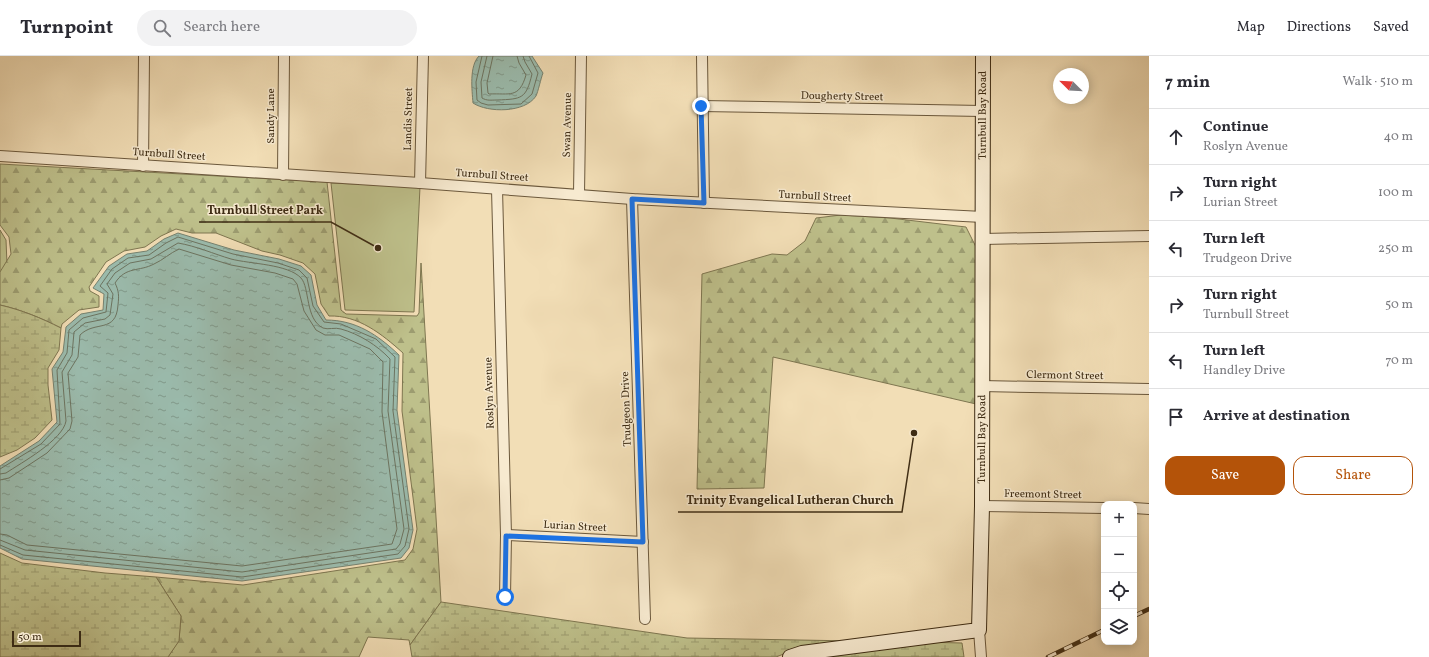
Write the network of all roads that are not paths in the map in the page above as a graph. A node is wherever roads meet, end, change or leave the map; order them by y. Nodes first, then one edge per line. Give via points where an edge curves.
1 (144, 56) edge
2 (284, 56) edge
3 (422, 56) edge
4 (581, 56) edge
5 (702, 56) edge
6 (982, 56) edge
7 (701, 106) junction
8 (982, 111) junction
9 (0, 156) edge
10 (143, 166) junction
11 (283, 175) junction
12 (420, 183) junction
13 (497, 189) junction
14 (579, 194) junction
15 (632, 199) junction
16 (704, 203) junction
17 (983, 217) junction
18 (1149, 236) edge
19 (983, 239) junction
20 (981, 386) junction
21 (1149, 389) edge
22 (982, 506) junction
23 (1101, 508) edge
24 (1137, 508) edge
25 (1149, 509) edge
26 (506, 536) junction
27 (643, 542) junction
28 (505, 597) dead end
29 (645, 619) dead end
30 (979, 630) junction
31 (790, 657) edge
32 (981, 657) edge

1 - 10 street
2 - 11 street, Sandy Lane
3 - 12 street, Landis Street
4 - 14 street, Swan Avenue
5 - 7 street
6 - 8 street, Turnbull Bay Road
7 - 8 street, Dougherty Street
7 - 16 street
8 - 17 street, Turnbull Bay Road
9 - 10 street, Turnbull Street
10 - 11 street, Turnbull Street
11 - 12 street, Turnbull Street
12 - 13 street, Turnbull Street
13 - 14 street, Turnbull Street
13 - 26 street, Roslyn Avenue
14 - 15 street, Turnbull Street
15 - 16 street, Turnbull Street
15 - 27 street, Trudgeon Drive
16 - 17 street, Turnbull Street
17 - 19 street, Turnbull Bay Road
18 - 19 street
19 - 20 street, Turnbull Bay Road
20 - 21 street, Clermont Street
20 - 22 street, Turnbull Bay Road
22 - 23 street, Freemont Street
22 - 30 street, Turnbull Bay Road
24 - 25 street
26 - 27 street, Lurian Street
26 - 28 street, Roslyn Avenue
27 - 29 street, Trudgeon Drive
30 - 31 street via 802,652
30 - 32 street

